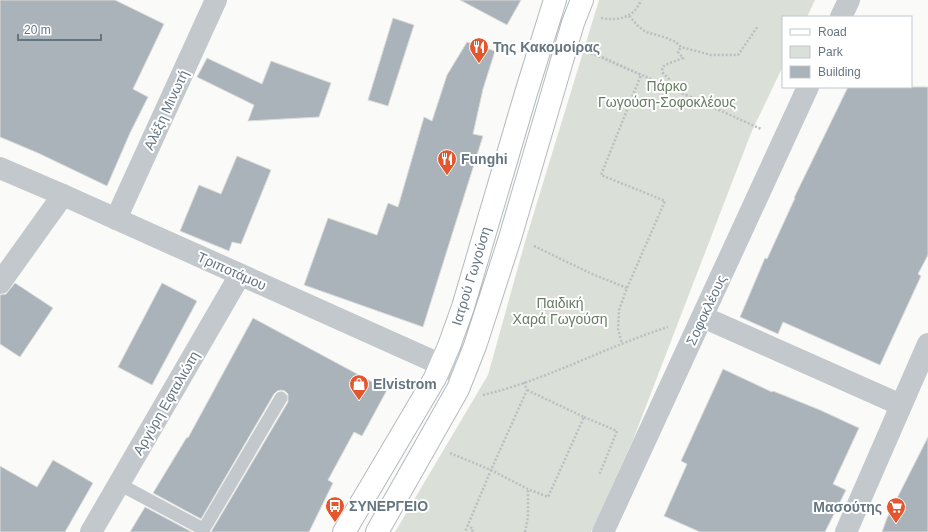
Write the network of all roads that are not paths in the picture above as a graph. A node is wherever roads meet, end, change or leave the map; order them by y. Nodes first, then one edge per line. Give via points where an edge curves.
1 (555, 0) edge
2 (849, 0) edge
3 (210, 2) edge
4 (580, 6) edge
5 (841, 16) edge
6 (808, 88) edge
7 (0, 168) edge
8 (63, 195) junction
9 (116, 219) junction
10 (240, 275) junction
11 (0, 283) edge
12 (703, 317) junction
13 (928, 344) edge
14 (441, 365) junction
15 (464, 376) junction
16 (281, 398) dead end
17 (901, 405) junction
18 (119, 484) junction
19 (202, 531) edge
20 (91, 532) edge
21 (344, 532) edge
22 (377, 532) edge
23 (603, 532) edge
24 (846, 532) edge

1 - 14 main road, Ιατρού Γωγούση via 463,307
2 - 5 street
3 - 9 street, Αλέξη Μινωτή
4 - 15 main road, Ιατρού Γωγούση via 510,238
6 - 12 street, Σοφοκλέους
7 - 8 street, Τριποτάμου
8 - 9 street, Τριποτάμου
8 - 11 street
9 - 10 street, Τριποτάμου
10 - 14 street, Τριποτάμου
10 - 18 street, Αργύρη Εφταλιώτη
12 - 17 street
12 - 23 street, Σοφοκλέους
13 - 17 street
14 - 15 street, Τριποτάμου
14 - 21 main road, Ιατρού Γωγούση
15 - 22 main road, Ιατρού Γωγούση
16 - 19 lane
17 - 24 street
18 - 19 lane
18 - 20 street, Αργύρη Εφταλιώτη

